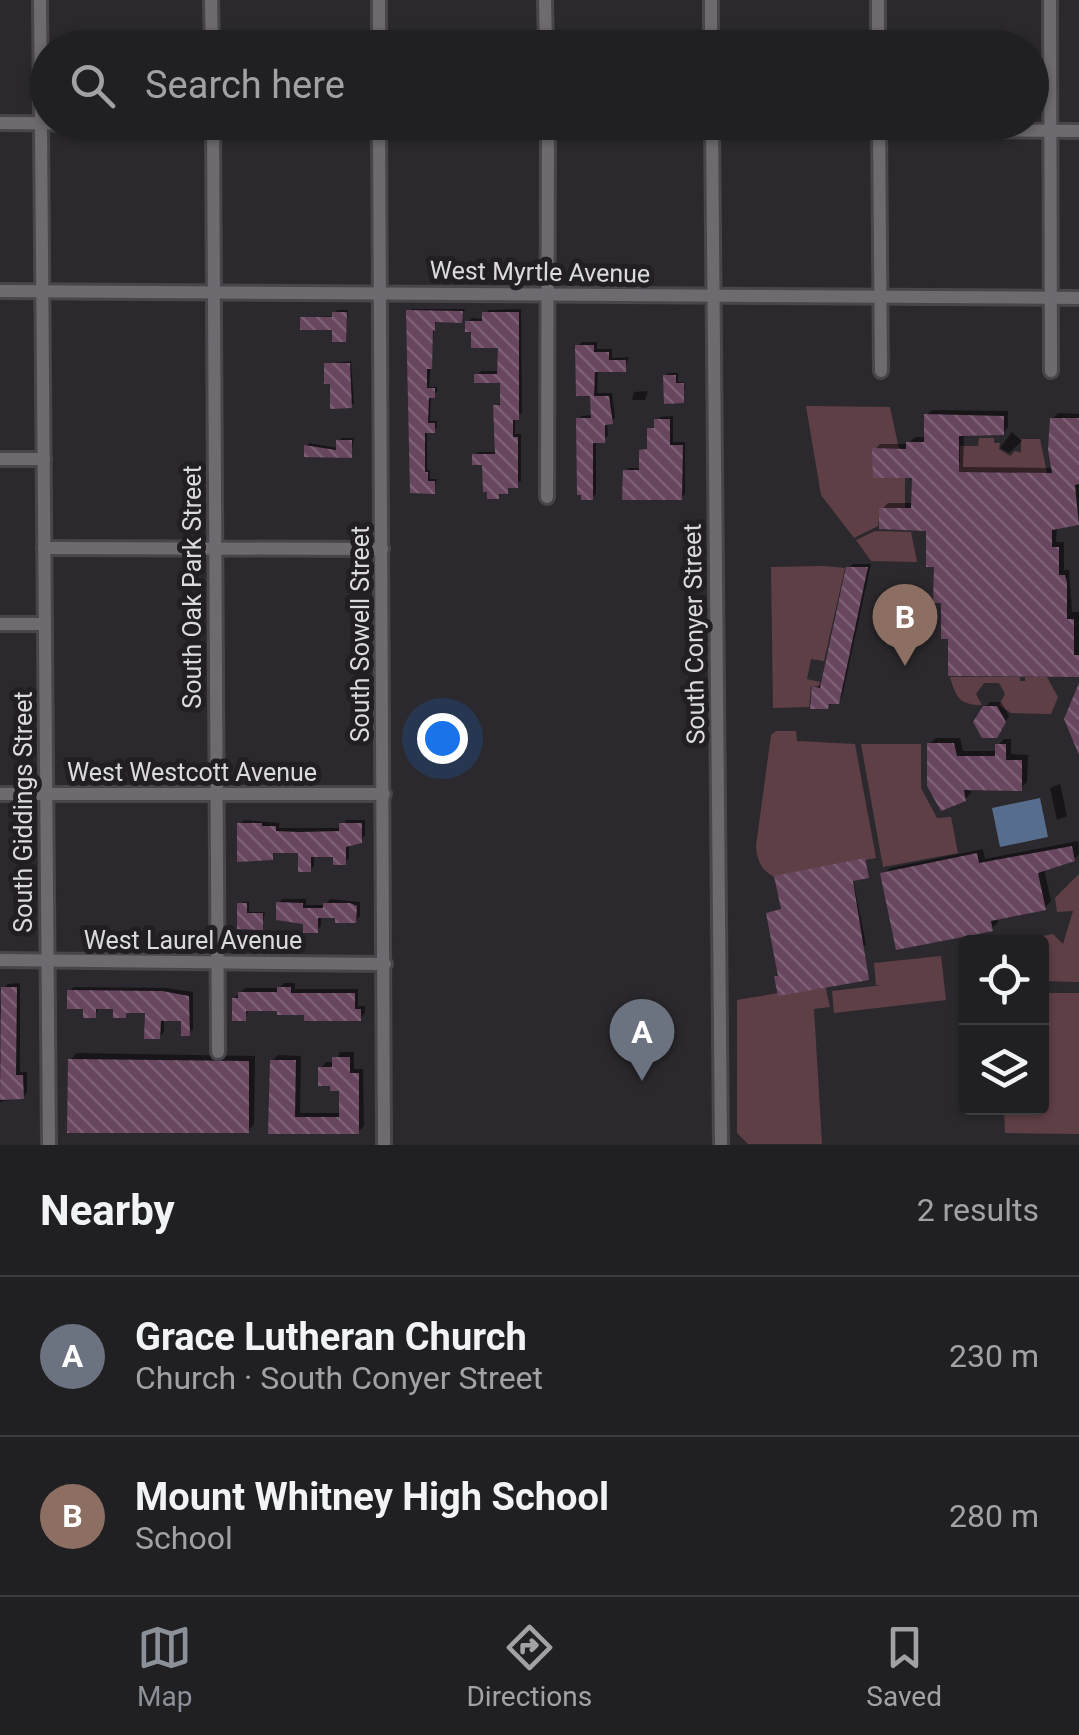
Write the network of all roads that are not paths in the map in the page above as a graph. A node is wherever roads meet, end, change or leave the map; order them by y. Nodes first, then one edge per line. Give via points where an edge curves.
1 (40, 0) edge
2 (211, 0) edge
3 (380, 0) edge
4 (545, 0) edge
5 (711, 0) edge
6 (878, 0) edge
7 (1050, 0) edge
8 (40, 30) edge
9 (212, 30) edge
10 (380, 30) edge
11 (546, 30) edge
12 (711, 30) edge
13 (878, 30) edge
14 (0, 123) edge
15 (30, 124) edge
16 (1050, 131) junction
17 (1079, 131) edge
18 (41, 140) edge
19 (213, 140) edge
20 (379, 140) edge
21 (548, 140) edge
22 (712, 140) edge
23 (879, 140) edge
24 (0, 291) edge
25 (44, 292) junction
26 (213, 292) junction
27 (382, 293) junction
28 (548, 294) junction
29 (714, 296) junction
30 (882, 296) junction
31 (1052, 298) junction
32 (1079, 298) edge
33 (881, 371) dead end
34 (1052, 371) dead end
35 (0, 459) edge
36 (44, 459) junction
37 (547, 497) dead end
38 (44, 548) junction
39 (214, 548) junction
40 (382, 549) junction
41 (0, 624) edge
42 (45, 624) junction
43 (0, 794) edge
44 (215, 794) junction
45 (384, 794) junction
46 (47, 795) junction
47 (0, 960) edge
48 (46, 961) junction
49 (215, 962) junction
50 (385, 964) junction
51 (218, 1052) dead end
52 (50, 1145) edge
53 (384, 1145) edge
54 (721, 1145) edge

1 - 8 street, South Giddings Street
2 - 9 street
3 - 10 street
4 - 11 street
5 - 12 street
6 - 13 street
7 - 16 street
14 - 15 street
16 - 17 street
16 - 31 street
18 - 25 street, South Giddings Street
19 - 26 street, South Oak Park Street
20 - 27 street, South Sowell Street
21 - 28 street
22 - 29 street, South Conyer Street
23 - 30 street
24 - 25 street, West Myrtle Avenue
25 - 26 street, West Myrtle Avenue
25 - 36 street, South Giddings Street
26 - 27 street, West Myrtle Avenue
26 - 39 street, South Oak Park Street
27 - 28 street, West Myrtle Avenue
27 - 40 street, South Sowell Street
28 - 29 street, West Myrtle Avenue
28 - 37 street
29 - 30 street, West Myrtle Avenue
29 - 54 street, South Conyer Street
30 - 31 street, West Myrtle Avenue
30 - 33 street
31 - 32 street, West Myrtle Avenue
31 - 34 street
35 - 36 street
36 - 38 street, South Giddings Street
38 - 39 street
38 - 42 street, South Giddings Street
39 - 40 street
39 - 44 street, South Oak Park Street
40 - 45 street, South Sowell Street
41 - 42 street
42 - 46 street, South Giddings Street
43 - 46 street, West Westcott Avenue
44 - 45 street, West Westcott Avenue
44 - 46 street, West Westcott Avenue
44 - 49 street, South Oak Park Street
45 - 50 street, South Sowell Street
46 - 48 street, South Giddings Street
47 - 48 street, West Laurel Avenue
48 - 49 street, West Laurel Avenue
48 - 52 street, South Giddings Street
49 - 50 street, West Laurel Avenue
49 - 51 street, South Oak Park Street
50 - 53 street, South Sowell Street

